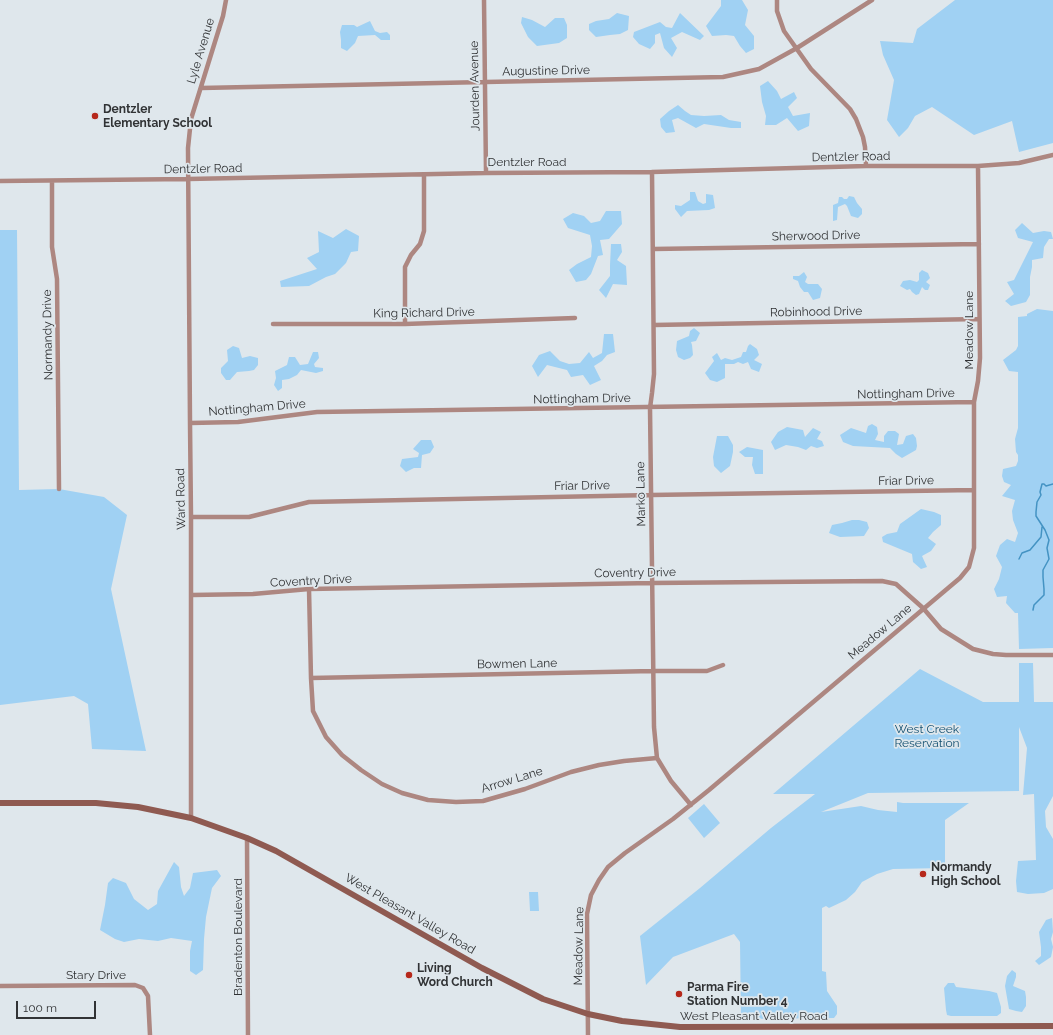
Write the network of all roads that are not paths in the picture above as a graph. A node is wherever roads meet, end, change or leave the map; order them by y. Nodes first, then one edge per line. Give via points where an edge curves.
1 (226, 0) edge
2 (484, 0) edge
3 (777, 0) edge
4 (872, 0) edge
5 (797, 48) junction
6 (485, 82) junction
7 (201, 88) junction
8 (1053, 154) edge
9 (866, 166) junction
10 (978, 166) junction
11 (652, 172) junction
12 (486, 173) junction
13 (424, 174) junction
14 (188, 179) junction
15 (0, 181) edge
16 (52, 181) junction
17 (979, 244) junction
18 (653, 249) junction
19 (575, 318) dead end
20 (979, 319) junction
21 (273, 324) dead end
22 (405, 324) junction
23 (654, 326) junction
24 (974, 402) junction
25 (650, 408) junction
26 (190, 423) junction
27 (59, 489) dead end
28 (974, 490) junction
29 (651, 495) junction
30 (192, 517) junction
31 (652, 583) junction
32 (309, 589) junction
33 (192, 595) junction
34 (923, 608) junction
35 (1053, 655) edge
36 (723, 664) dead end
37 (654, 671) junction
38 (311, 678) junction
39 (657, 758) junction
40 (0, 803) edge
41 (691, 805) junction
42 (192, 818) junction
43 (247, 838) junction
44 (0, 986) edge
45 (588, 1014) junction
46 (1053, 1026) edge
47 (150, 1035) edge
48 (248, 1035) edge
49 (588, 1035) edge

1 - 7 street, Lyle Avenue
2 - 6 street, Jourden Avenue
3 - 5 street via 777,11 784,31
4 - 5 street, Augustine Drive
5 - 6 street, Augustine Drive via 759,69 723,77
5 - 9 street via 811,69 850,109 856,119 863,136
6 - 7 street, Augustine Drive
6 - 12 street, Jourden Avenue
7 - 14 street, Lyle Avenue via 192,119 188,148
8 - 10 street, Dentzler Road via 1019,163
9 - 10 street, Dentzler Road
9 - 11 street, Dentzler Road
10 - 17 street, Meadow Lane
11 - 12 street, Dentzler Road
11 - 18 street, Marko Lane
12 - 13 street, Dentzler Road
13 - 14 street, Dentzler Road
13 - 22 street via 424,231 420,244 405,268
14 - 16 street, Dentzler Road
14 - 26 street, Ward Road
15 - 16 street, Dentzler Road
16 - 27 street, Normandy Drive via 52,247 57,278
17 - 18 street, Sherwood Drive
17 - 20 street, Meadow Lane
18 - 23 street, Marko Lane
19 - 22 street, King Richard Drive
20 - 23 street, Robinhood Drive
20 - 24 street, Meadow Lane via 980,358
21 - 22 street, King Richard Drive
23 - 25 street, Marko Lane via 654,374
24 - 25 street, Nottingham Drive
24 - 28 street, Meadow Lane
25 - 26 street, Nottingham Drive via 317,412 238,422
25 - 29 street, Marko Lane
26 - 30 street, Ward Road
28 - 29 street, Friar Drive
28 - 34 street, Meadow Lane via 974,548 969,567 960,578
29 - 30 street, Friar Drive via 309,502 249,517
29 - 31 street, Marko Lane
30 - 33 street, Ward Road
31 - 32 street, Coventry Drive
31 - 34 street, Coventry Drive via 882,581 896,584
31 - 37 street, Marko Lane
32 - 33 street, Coventry Drive via 253,594
32 - 38 street, Arrow Lane
33 - 42 street, Ward Road
34 - 35 street, Coventry Drive via 941,630 974,649 1000,655
34 - 41 street, Meadow Lane
36 - 37 street, Bowmen Lane via 707,671
37 - 38 street, Bowmen Lane
37 - 39 street, Marko Lane
38 - 39 street, Arrow Lane via 313,710 326,737 342,755 382,784 428,800 483,801 599,764
39 - 41 street, Marko Lane via 671,781
40 - 42 main road, West Pleasant Valley Road via 96,803 138,807
41 - 45 street, Meadow Lane via 624,852 598,880 591,895 587,914
42 - 43 main road, West Pleasant Valley Road
43 - 45 main road, West Pleasant Valley Road via 276,851 496,975 543,999
43 - 48 street, Bradenton Boulevard
44 - 47 street, Stary Drive via 135,985 143,988 148,996
45 - 46 main road, West Pleasant Valley Road via 680,1028
45 - 49 street, Meadow Lane

